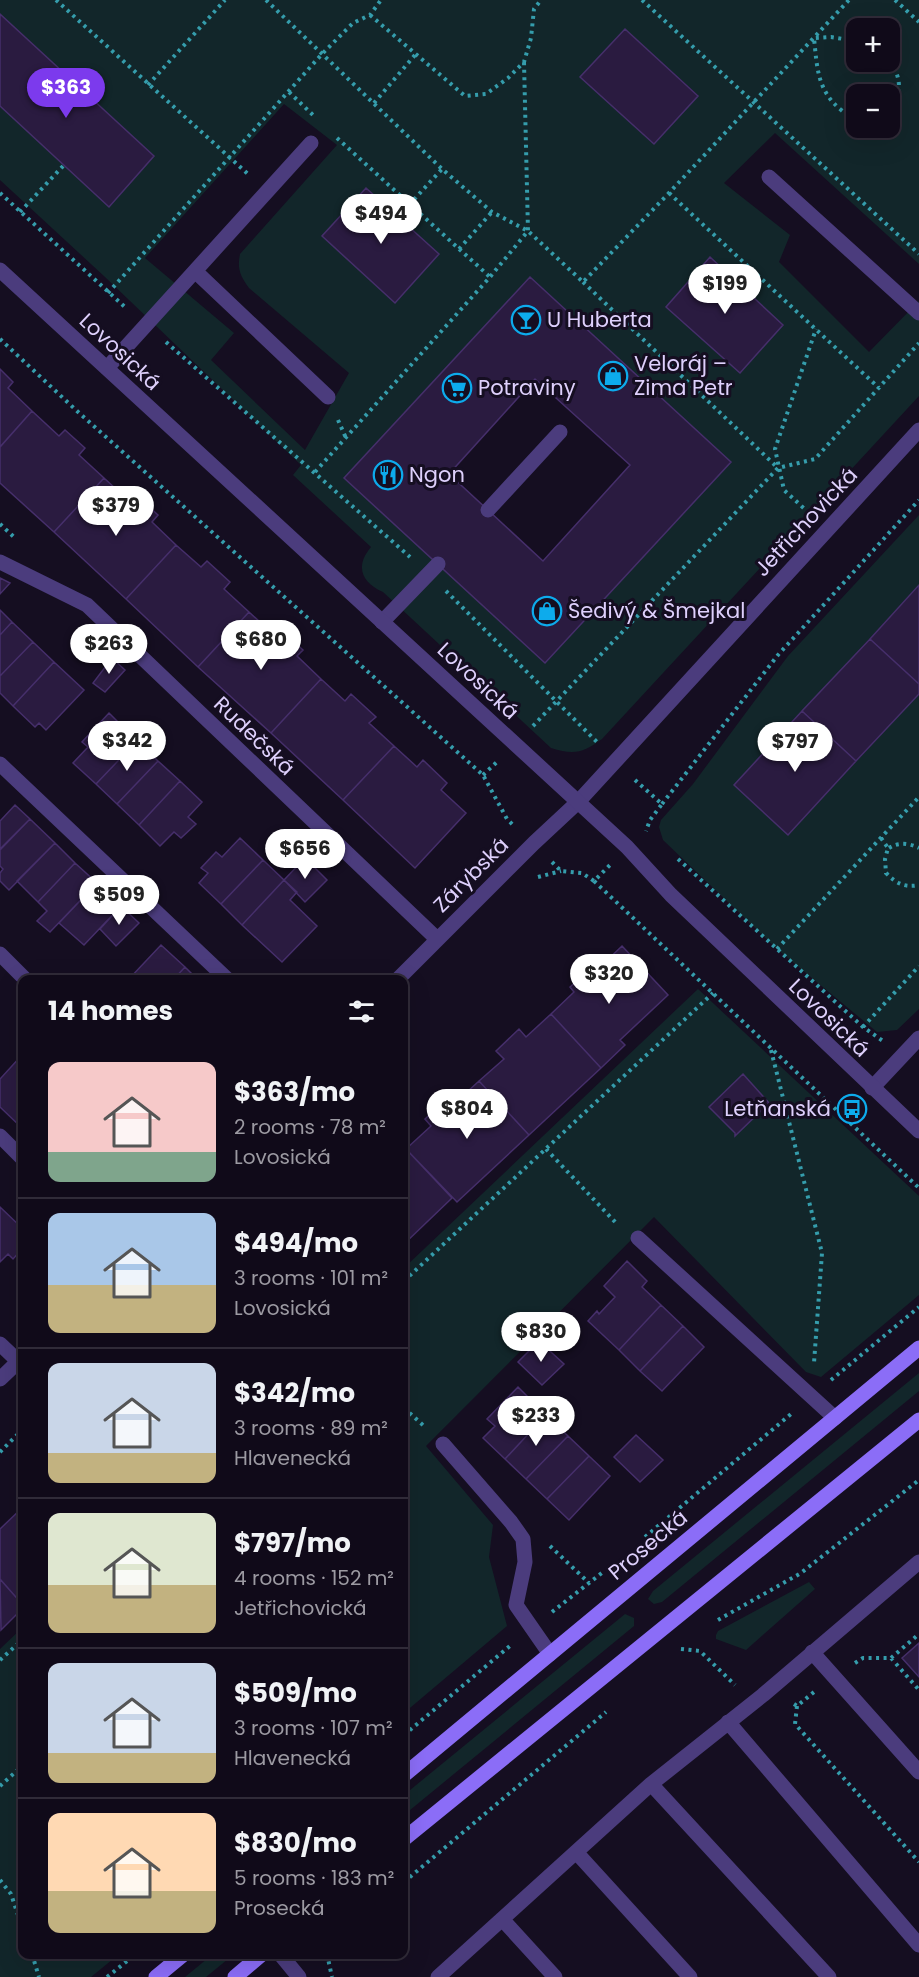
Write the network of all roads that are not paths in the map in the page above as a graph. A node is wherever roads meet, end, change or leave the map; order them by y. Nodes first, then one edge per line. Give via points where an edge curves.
1 (311, 143) dead end
2 (769, 177) dead end
3 (0, 270) edge
4 (195, 271) junction
5 (919, 313) edge
6 (107, 368) junction
7 (328, 397) dead end
8 (919, 430) edge
9 (560, 432) dead end
10 (488, 510) dead end
11 (0, 562) edge
12 (438, 564) dead end
13 (382, 622) junction
14 (0, 764) edge
15 (578, 802) junction
16 (436, 938) junction
17 (0, 954) edge
18 (21, 975) edge
19 (223, 975) edge
20 (402, 975) edge
21 (919, 1038) edge
22 (872, 1088) junction
23 (919, 1131) edge
24 (0, 1136) edge
25 (18, 1154) edge
26 (638, 1238) road end
27 (0, 1344) edge
28 (919, 1348) edge
29 (18, 1358) edge
30 (18, 1362) edge
31 (0, 1379) edge
32 (834, 1418) junction
33 (919, 1420) edge
34 (443, 1444) dead end
35 (919, 1562) edge
36 (812, 1652) junction
37 (549, 1654) junction
38 (728, 1722) junction
39 (408, 1772) edge
40 (919, 1772) edge
41 (651, 1784) junction
42 (408, 1836) edge
43 (576, 1852) junction
44 (502, 1919) junction
45 (919, 1945) edge
46 (178, 1959) edge
47 (256, 1959) edge
48 (284, 1959) edge
49 (156, 1977) edge
50 (235, 1977) edge
51 (299, 1977) edge
52 (438, 1977) edge
53 (555, 1977) edge
54 (690, 1977) edge
55 (829, 1977) edge

1 - 4 street
2 - 5 street
3 - 6 street, Lovosická
4 - 6 street
4 - 7 street
6 - 13 street, Lovosická
8 - 15 street, Jetřichovická
9 - 10 street
11 - 16 street, Rudečská via 87,605
12 - 13 street
13 - 15 street, Lovosická
14 - 19 street
15 - 16 street, Zárybská
15 - 22 street, Lovosická
16 - 20 street, Zárybská
17 - 18 street
21 - 22 street
22 - 23 street, Lovosická
24 - 25 street
26 - 32 street
27 - 29 street
28 - 32 main road, Prosecká
30 - 31 street
32 - 37 main road, Prosecká
33 - 42 main road
34 - 37 street via 523,1539 525,1562 516,1605
35 - 36 street
36 - 38 street
36 - 40 street
37 - 39 main road, Prosecká
38 - 41 street
38 - 45 street
41 - 43 street
41 - 55 street
43 - 44 street
43 - 54 street
44 - 52 street
44 - 53 street
46 - 49 main road
47 - 50 main road
48 - 51 street

